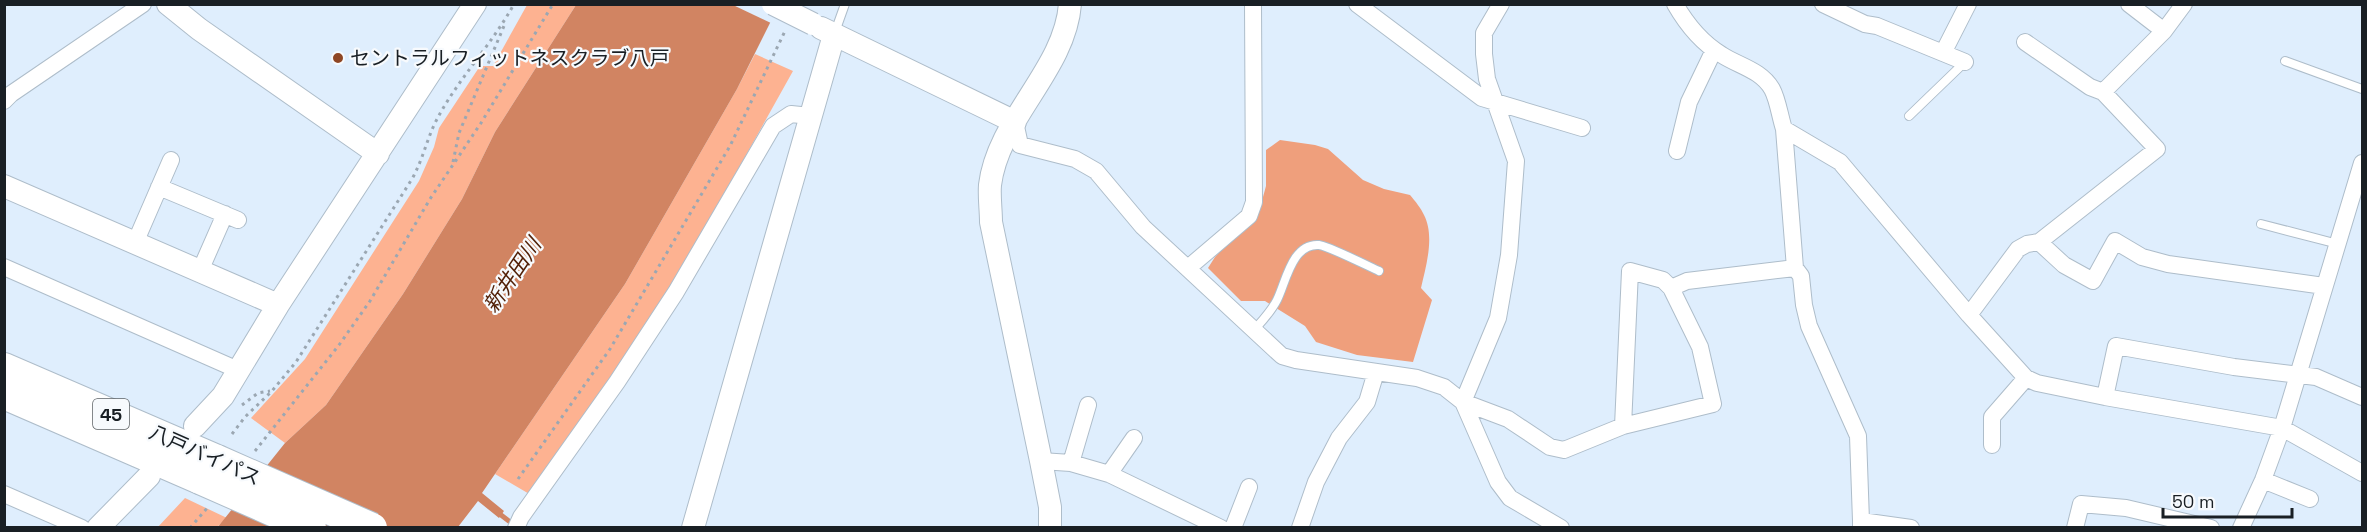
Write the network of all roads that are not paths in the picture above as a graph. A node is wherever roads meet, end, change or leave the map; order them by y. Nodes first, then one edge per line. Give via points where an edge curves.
1 (143, 4) edge
2 (168, 4) edge
3 (475, 4) edge
4 (773, 4) edge
5 (845, 4) edge
6 (1070, 4) edge
7 (1253, 4) edge
8 (1357, 4) edge
9 (1501, 4) edge
10 (1675, 4) edge
11 (1823, 4) edge
12 (1968, 4) edge
13 (2129, 4) edge
14 (2184, 4) edge
15 (2164, 30) junction
16 (834, 35) junction
17 (2025, 42) dead end
18 (1714, 50) junction
19 (1943, 53) junction
20 (2285, 61) dead end
21 (1965, 62) joint
22 (2362, 89) edge
23 (2103, 92) junction
24 (4, 101) edge
25 (1495, 101) junction
26 (810, 116) junction
27 (1909, 116) dead end
28 (1015, 122) junction
29 (1582, 128) dead end
30 (1784, 129) junction
31 (1677, 151) dead end
32 (378, 154) junction
33 (171, 160) dead end
34 (2362, 164) edge
35 (4, 186) edge
36 (159, 187) junction
37 (2260, 224) dead end
38 (2039, 242) junction
39 (135, 243) junction
40 (2337, 244) junction
41 (4, 267) edge
42 (1188, 268) junction
43 (1795, 268) junction
44 (1379, 270) dead end
45 (200, 272) junction
46 (2324, 286) junction
47 (1671, 288) junction
48 (278, 305) junction
49 (1969, 315) junction
50 (1254, 330) junction
51 (4, 368) edge
52 (238, 370) junction
53 (1376, 372) junction
54 (2298, 374) junction
55 (2026, 378) junction
56 (4, 394) edge
57 (2104, 397) junction
58 (2362, 397) edge
59 (1462, 402) junction
60 (1088, 405) dead end
61 (195, 426) dead end
62 (1623, 426) junction
63 (2282, 429) junction
64 (1134, 438) dead end
65 (1992, 445) dead end
66 (1041, 461) junction
67 (1071, 463) junction
68 (2362, 473) edge
69 (1109, 474) junction
70 (149, 476) dead end
71 (210, 479) junction
72 (2263, 480) junction
73 (1249, 487) dead end
74 (4, 494) edge
75 (2310, 499) dead end
76 (1861, 524) edge
77 (82, 528) edge
78 (98, 528) edge
79 (311, 528) edge
80 (372, 528) edge
81 (516, 528) edge
82 (693, 528) edge
83 (1050, 528) edge
84 (1221, 528) edge
85 (1233, 528) edge
86 (1300, 528) edge
87 (1561, 528) edge
88 (1911, 528) edge
89 (2075, 528) edge
90 (2211, 528) edge
91 (2241, 528) edge

1 - 24 street
2 - 32 street
3 - 32 street
4 - 16 street, bridge
5 - 16 lane
6 - 28 street via 1063,39
7 - 42 street via 1254,202 1249,216
8 - 25 street via 1482,98
9 - 25 street via 1484,33 1487,79
10 - 18 street via 1691,29
11 - 19 street via 1864,24
12 - 19 street
13 - 15 street
14 - 15 street
15 - 23 street
16 - 26 street
16 - 28 street
17 - 23 street
18 - 30 street via 1762,76 1772,89
18 - 31 street via 1689,102
19 - 21 street
20 - 22 lane
21 - 27 lane
23 - 38 street via 2157,149
25 - 29 street
25 - 59 street via 1516,161 1509,255 1498,318
26 - 81 street via 791,114 773,126 676,292
26 - 82 street
28 - 42 street via 1020,145 1075,159 1096,171 1143,226
28 - 66 street via 999,153 990,185 992,222
30 - 43 street
30 - 49 street via 1840,162
32 - 48 street
33 - 36 street
34 - 40 street
35 - 39 street
36 - 39 street
36 - 45 street via 232,217
37 - 40 lane
38 - 46 street via 2064,265 2093,281 2115,241 2142,257 2168,264
38 - 49 street via 2018,249
39 - 45 street
40 - 46 street
41 - 52 street
42 - 50 street
43 - 47 street via 1687,281
43 - 76 street via 1801,276 1809,326 1858,436
44 - 50 lane via 1319,245 1305,249 1296,256 1276,301
45 - 48 street
46 - 54 street
47 - 62 street via 1663,280 1630,271
47 - 62 street via 1700,347 1713,404
48 - 52 street
49 - 55 street
50 - 53 street via 1282,356
51 - 71 highway, 八戸バイパス / 45
52 - 61 street via 223,396
53 - 59 street via 1444,387
53 - 86 street via 1367,402 1339,438 1316,482
54 - 57 street via 2116,346
54 - 58 street
54 - 63 street
55 - 57 street
55 - 65 street via 1992,417
56 - 71 highway, 八戸バイパス / 45
57 - 63 street
59 - 62 street via 1508,419 1550,447 1564,450
59 - 87 street via 1498,482 1510,498
60 - 67 street
63 - 68 street
63 - 72 street
64 - 69 street
66 - 67 street
66 - 83 street
67 - 69 street
69 - 84 street
70 - 78 street
71 - 79 highway, 八戸バイパス / 45, bridge
71 - 80 highway, 八戸バイパス / 45, bridge
72 - 75 street
72 - 91 street
73 - 85 street
74 - 77 street
76 - 88 street
89 - 90 street via 2081,504 2126,508

